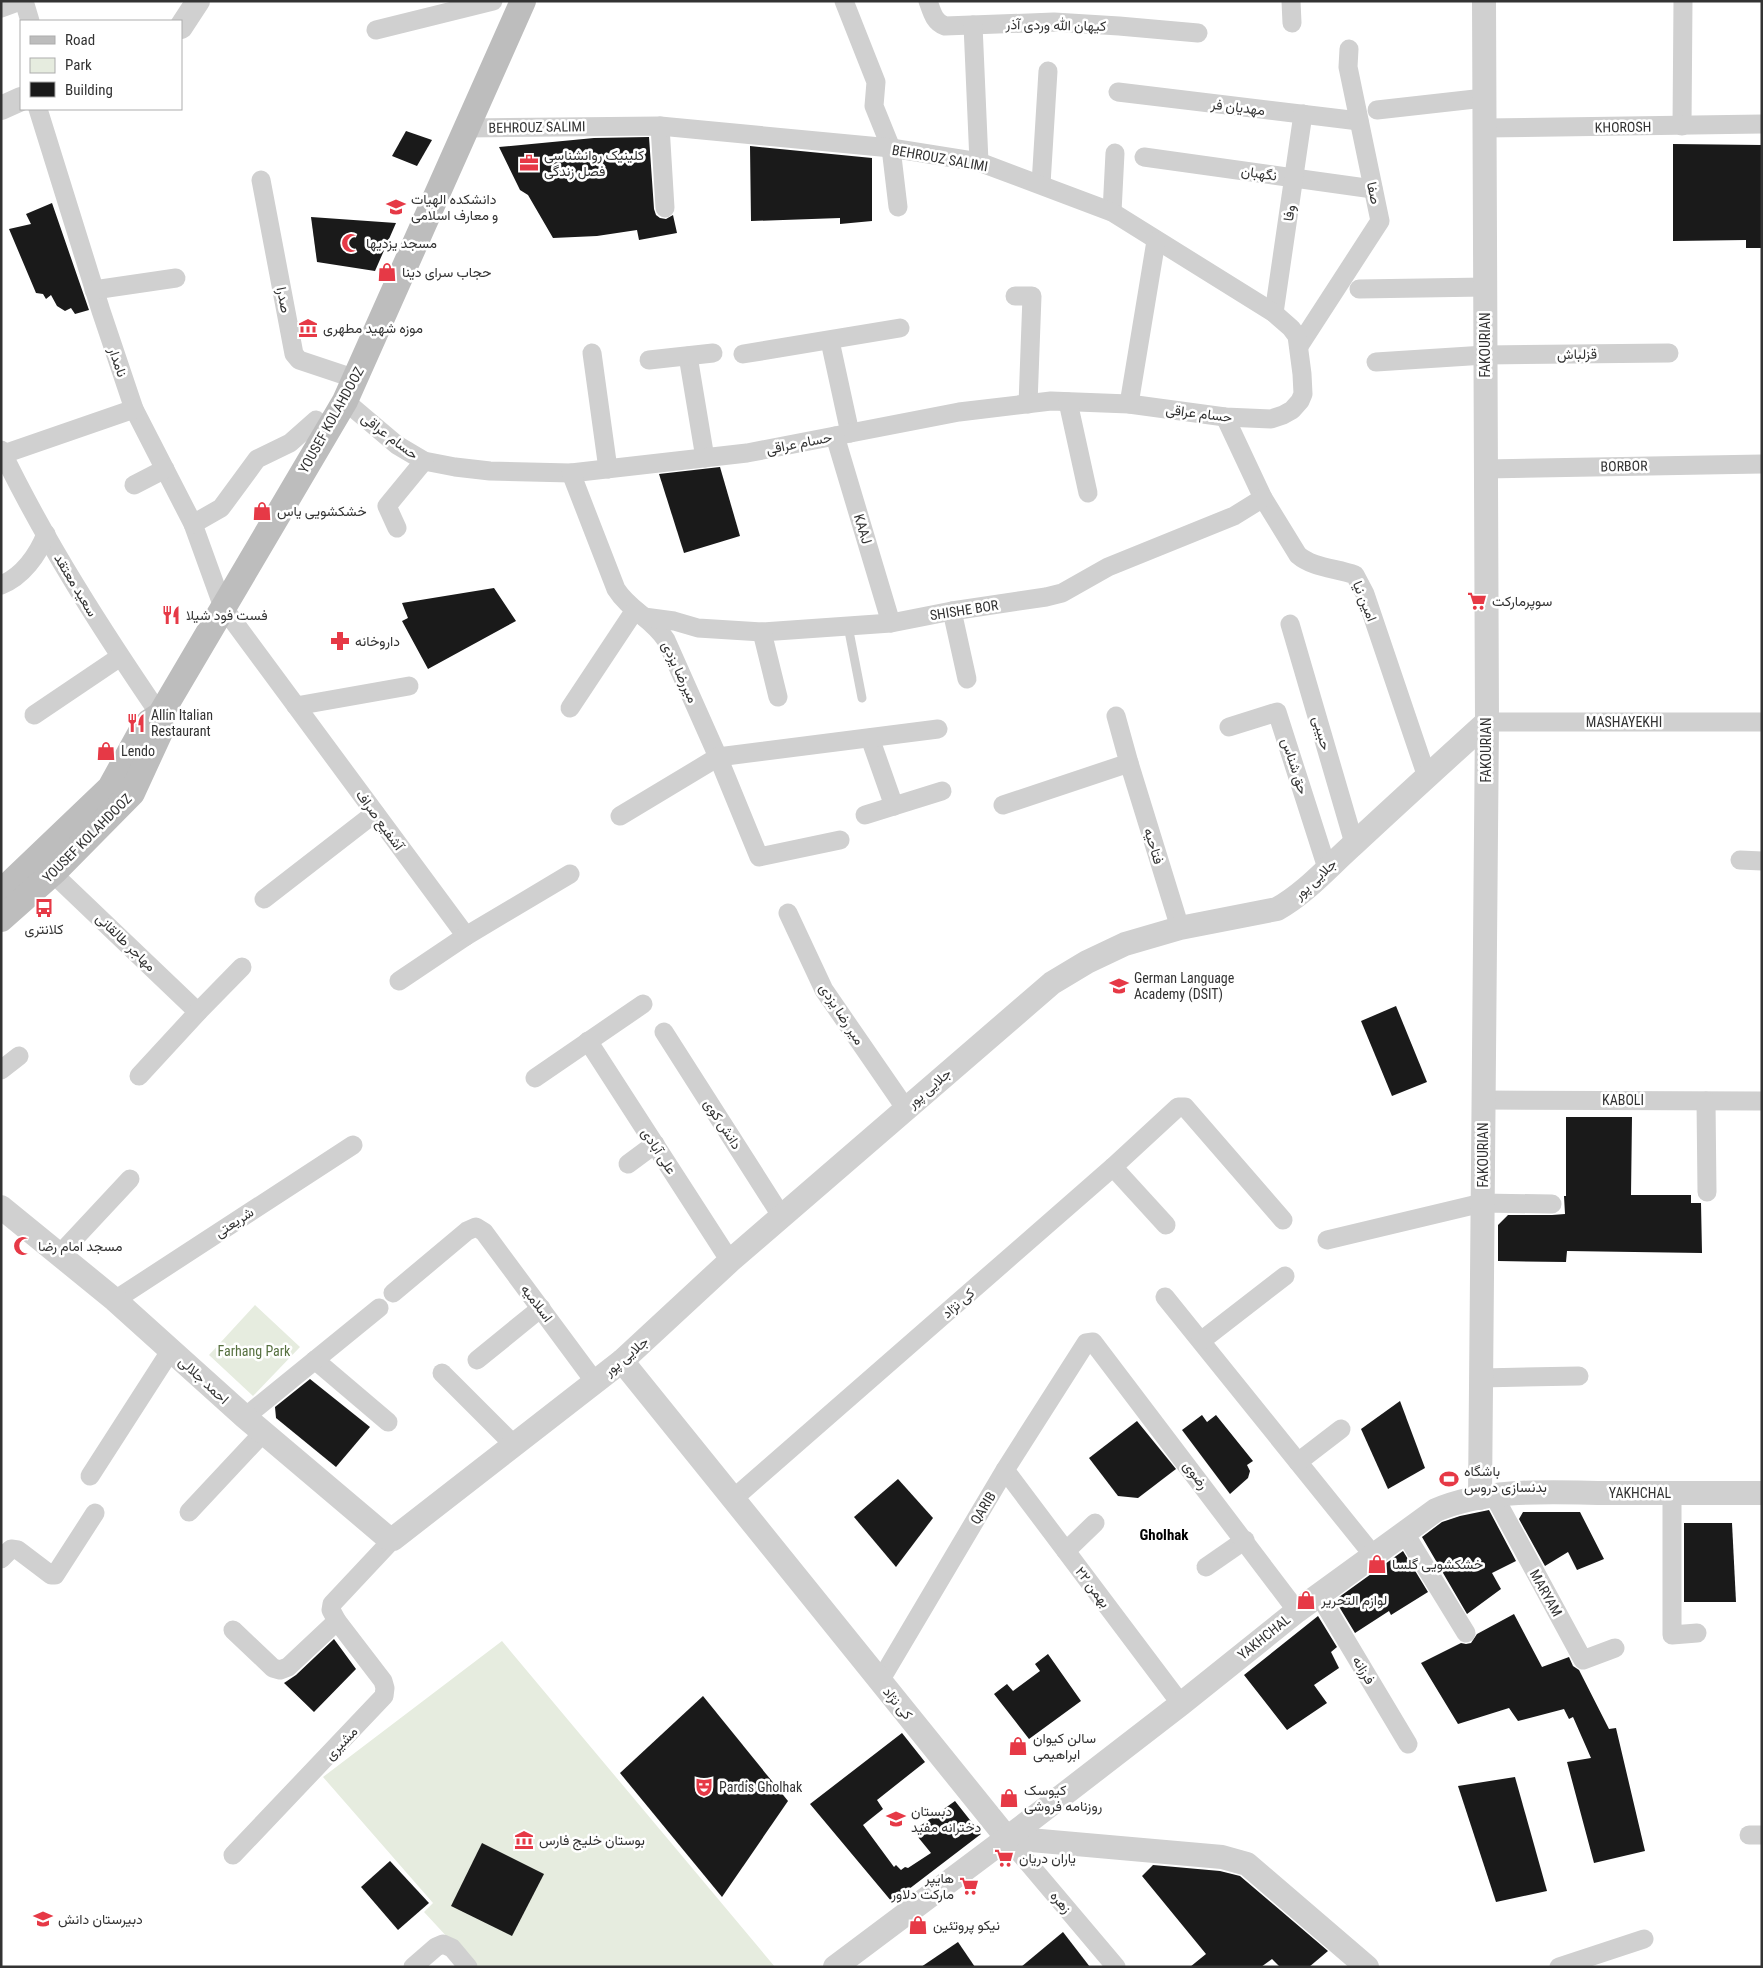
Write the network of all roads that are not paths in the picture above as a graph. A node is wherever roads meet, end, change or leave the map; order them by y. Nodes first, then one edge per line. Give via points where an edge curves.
1 (20, 1) edge
2 (24, 1) edge
3 (198, 1) edge
4 (493, 1) edge
5 (523, 1) edge
6 (844, 1) edge
7 (928, 1) edge
8 (1291, 1) edge
9 (1484, 1) edge
10 (1684, 1) edge
11 (1, 8) edge
12 (30, 20) edge
13 (1292, 23) dead end
14 (182, 25) edge
15 (973, 26) junction
16 (376, 30) dead end
17 (1198, 33) dead end
18 (1348, 49) dead end
19 (1048, 71) dead end
20 (1118, 92) dead end
21 (1484, 98) junction
22 (20, 99) edge
23 (1, 108) edge
24 (38, 110) edge
25 (1377, 110) dead end
26 (1303, 114) junction
27 (1359, 121) junction
28 (1762, 124) edge
29 (660, 126) junction
30 (1682, 126) junction
31 (466, 128) junction
32 (1484, 128) junction
33 (891, 148) junction
34 (1115, 153) dead end
35 (1144, 156) dead end
36 (979, 162) junction
37 (1294, 178) junction
38 (261, 180) dead end
39 (1041, 184) junction
40 (1373, 189) junction
41 (898, 206) dead end
42 (665, 208) dead end
43 (1112, 212) junction
44 (1156, 241) junction
45 (176, 278) dead end
46 (1485, 287) junction
47 (1359, 289) dead end
48 (94, 290) junction
49 (1015, 296) dead end
50 (1274, 313) junction
51 (900, 328) dead end
52 (830, 341) junction
53 (1299, 346) junction
54 (592, 353) dead end
55 (713, 353) dead end
56 (1669, 353) dead end
57 (743, 354) dead end
58 (1485, 355) junction
59 (688, 356) junction
60 (649, 360) dead end
61 (1376, 362) dead end
62 (350, 390) junction
63 (1068, 402) junction
64 (1028, 404) junction
65 (1129, 404) junction
66 (134, 409) junction
67 (1225, 417) junction
68 (1271, 418) joint
69 (316, 420) dead end
70 (842, 435) junction
71 (2, 453) edge
72 (705, 458) junction
73 (424, 461) junction
74 (1762, 464) edge
75 (165, 469) junction
76 (608, 469) junction
77 (1486, 469) junction
78 (571, 473) junction
79 (134, 485) dead end
80 (1088, 493) dead end
81 (1263, 498) junction
82 (193, 524) junction
83 (397, 528) dead end
84 (46, 534) junction
85 (1, 586) edge
86 (223, 606) junction
87 (952, 611) junction
88 (640, 614) junction
89 (891, 623) junction
90 (1290, 624) dead end
91 (848, 626) junction
92 (762, 632) junction
93 (120, 657) junction
94 (967, 679) dead end
95 (409, 686) dead end
96 (778, 697) dead end
97 (862, 698) dead end
98 (296, 706) junction
99 (570, 708) dead end
100 (34, 715) dead end
101 (160, 715) junction
102 (1116, 716) dead end
103 (1486, 722) junction
104 (1762, 722) edge
105 (1229, 726) dead end
106 (938, 729) dead end
107 (870, 738) junction
108 (718, 757) junction
109 (1129, 763) junction
110 (1426, 777) junction
111 (942, 791) dead end
112 (1003, 805) dead end
113 (894, 806) junction
114 (375, 813) junction
115 (864, 815) dead end
116 (620, 816) dead end
117 (840, 840) dead end
118 (1354, 843) junction
119 (1740, 860) dead end
120 (1762, 861) edge
121 (45, 865) junction
122 (1328, 868) junction
123 (570, 874) dead end
124 (1, 892) edge
125 (264, 899) dead end
126 (788, 913) dead end
127 (1, 919) edge
128 (1180, 928) junction
129 (466, 936) junction
130 (242, 967) dead end
131 (399, 981) dead end
132 (643, 1004) dead end
133 (198, 1012) junction
134 (664, 1032) dead end
135 (588, 1041) junction
136 (19, 1056) dead end
137 (1, 1070) edge
138 (139, 1076) dead end
139 (535, 1078) dead end
140 (1483, 1100) junction
141 (1706, 1101) junction
142 (1762, 1101) edge
143 (906, 1109) junction
144 (353, 1144) dead end
145 (655, 1144) junction
146 (628, 1164) dead end
147 (1113, 1167) junction
148 (130, 1179) dead end
149 (1707, 1192) dead end
150 (1482, 1204) junction
151 (1552, 1204) dead end
152 (1, 1207) edge
153 (782, 1216) junction
154 (1283, 1220) dead end
155 (1166, 1225) dead end
156 (1327, 1240) dead end
157 (60, 1254) junction
158 (730, 1261) junction
159 (1285, 1276) dead end
160 (393, 1293) dead end
161 (1165, 1297) dead end
162 (115, 1300) junction
163 (379, 1308) dead end
164 (541, 1308) junction
165 (1201, 1341) junction
166 (1093, 1342) joint
167 (171, 1350) junction
168 (314, 1360) junction
169 (477, 1360) dead end
170 (622, 1361) junction
171 (442, 1373) dead end
172 (1579, 1376) dead end
173 (1481, 1378) junction
174 (595, 1382) junction
175 (245, 1417) junction
176 (388, 1422) dead end
177 (1342, 1429) dead end
178 (263, 1433) junction
179 (514, 1445) junction
180 (1298, 1462) junction
181 (1005, 1470) junction
182 (90, 1476) dead end
183 (1672, 1493) junction
184 (1762, 1493) edge
185 (1487, 1497) junction
186 (733, 1499) junction
187 (189, 1512) dead end
188 (95, 1513) dead end
189 (1095, 1523) dead end
190 (1404, 1532) junction
191 (401, 1534) junction
192 (1245, 1540) junction
193 (1066, 1551) junction
194 (1373, 1555) junction
195 (1, 1559) edge
196 (1206, 1567) dead end
197 (1319, 1595) junction
198 (1298, 1611) junction
199 (337, 1621) junction
200 (233, 1630) dead end
201 (1697, 1632) dead end
202 (1466, 1633) dead end
203 (1615, 1648) dead end
204 (880, 1682) junction
205 (1181, 1704) junction
206 (1408, 1744) dead end
207 (1006, 1838) junction
208 (234, 1855) dead end
209 (1644, 1939) dead end
210 (413, 1967) edge
211 (468, 1967) edge
212 (835, 1967) edge
213 (1116, 1967) edge
214 (1367, 1967) edge
215 (1559, 1967) edge

1 - 11 street
2 - 12 street
3 - 14 street
4 - 16 street
5 - 31 main road, YOUSEF KOLAHDOOZ
6 - 33 street via 876,82 874,106
7 - 15 street, کیهان الله وردی آذر via 939,24
8 - 13 street
9 - 21 street, FAKOURIAN
10 - 30 street
15 - 17 street, کیهان الله وردی آذر via 1054,22
15 - 36 street
18 - 27 street, صفا via 1348,67
19 - 39 street
20 - 26 street, مهدیان فر
21 - 25 street
21 - 32 street, FAKOURIAN
22 - 23 street
24 - 48 street, نامدار
26 - 27 street, مهدیان فر
26 - 37 street, وفا
27 - 40 street, صفا
28 - 30 street, KHOROSH
29 - 31 street, BEHROUZ SALIMI
29 - 33 street, BEHROUZ SALIMI
29 - 42 street
30 - 32 street, KHOROSH
31 - 62 main road, YOUSEF KOLAHDOOZ
32 - 46 street, FAKOURIAN
33 - 36 street, BEHROUZ SALIMI
33 - 41 street
34 - 43 street
35 - 37 street, نگهبان
36 - 39 street, BEHROUZ SALIMI
37 - 40 street, نگهبان
37 - 50 street, وفا
38 - 62 street, صدرا via 294,354
39 - 43 street, BEHROUZ SALIMI
40 - 53 street, صفا via 1380,221
43 - 44 street, BEHROUZ SALIMI
44 - 50 street, BEHROUZ SALIMI
44 - 65 street
45 - 48 street
46 - 47 street
46 - 58 street, FAKOURIAN
48 - 66 street, نامدار
49 - 64 street via 1032,296
50 - 53 street, BEHROUZ SALIMI via 1294,331
51 - 52 street
52 - 57 street
52 - 70 street, KAAJ
53 - 68 street, BEHROUZ SALIMI via 1303,394 1288,413
54 - 76 street
55 - 59 street
56 - 58 street, قزلباش
58 - 61 street, قزلباش
58 - 77 street, FAKOURIAN
59 - 60 street
59 - 72 street
62 - 73 street, حسام عراقی via 397,445
62 - 86 main road, YOUSEF KOLAHDOOZ
63 - 64 street, حسام عراقی
63 - 65 street, حسام عراقی
63 - 80 street
64 - 70 street, حسام عراقی via 959,412
65 - 67 street, حسام عراقی
66 - 71 street
66 - 75 street, نامدار
67 - 68 street, حسام عراقی
67 - 81 street, امین نیا
69 - 82 street via 290,443 257,459 221,508
70 - 72 street, حسام عراقی
70 - 89 street, KAAJ
71 - 84 street, سعید معتقد
72 - 76 street, حسام عراقی
73 - 78 street, حسام عراقی via 490,471
73 - 83 street via 387,506
74 - 77 street, BORBOR
75 - 79 street
75 - 82 street, نامدار
76 - 78 street, حسام عراقی
77 - 103 street, FAKOURIAN
78 - 88 street, میررضا یزدی via 616,589 622,599
81 - 87 street, SHISHE BOR via 1234,516 1108,567 1062,593
81 - 110 street, امین نیا via 1298,555 1304,560 1355,575 1365,594
82 - 86 street, نامدار
84 - 85 street via 36,555
84 - 93 street, سعید معتقد
86 - 98 street, آشفیع صراف
86 - 101 main road, YOUSEF KOLAHDOOZ
87 - 89 street, SHISHE BOR
87 - 94 street
88 - 92 street, SHISHE BOR via 698,628
88 - 99 street
88 - 108 street, میررضا یزدی via 666,640
89 - 91 street, SHISHE BOR
90 - 118 street, حبیبی
91 - 92 street, SHISHE BOR
91 - 97 lane
92 - 96 street
93 - 100 street
93 - 101 street, سعید معتقد
95 - 98 street
98 - 114 street, آشفیع صراف
101 - 121 main road, YOUSEF KOLAHDOOZ via 142,730 110,788
102 - 109 street, فتاحیه
103 - 104 street, MASHAYEKHI
103 - 110 street, جلایی پور
103 - 140 street, FAKOURIAN
105 - 122 street, حق شناس via 1278,712
106 - 107 street
107 - 108 street
107 - 113 street
108 - 116 street
108 - 117 street, میررضا یزدی via 759,856
109 - 112 street
109 - 128 street, فتاحیه
110 - 118 street, جلایی پور
111 - 113 street
113 - 115 street
114 - 125 street
114 - 129 street, آشفیع صراف
118 - 122 street, جلایی پور
119 - 120 street
121 - 124 main road, YOUSEF KOLAHDOOZ
121 - 127 main road, YOUSEF KOLAHDOOZ
121 - 133 street, مهاجر طالقانی
122 - 128 street, جلایی پور via 1301,894 1277,909
123 - 129 street
126 - 143 street, میر رضا یزدی via 824,990
128 - 143 street, جلایی پور via 1124,944 1052,983
129 - 131 street
130 - 133 street
132 - 135 street
133 - 138 street
134 - 153 street, دانش کوی
135 - 139 street
135 - 145 street, علی آبادی
136 - 137 street
140 - 141 street, KABOLI
140 - 150 street, FAKOURIAN
141 - 142 street, KABOLI
141 - 149 street
143 - 153 street, جلایی پور
144 - 162 street, شریعتی
145 - 146 street
145 - 158 street, علی آبادی
147 - 154 street, کی نژاد via 1182,1106
147 - 155 street
147 - 186 street, کی نژاد
148 - 157 street
150 - 151 street
150 - 156 street
150 - 173 street, FAKOURIAN
152 - 157 street, احمد جلالی
153 - 158 street, جلایی پور
157 - 162 street, احمد جلالی
158 - 170 street, جلایی پور
159 - 165 street
160 - 164 street, اسلامیه via 476,1227 484,1232
161 - 165 street
162 - 167 street, احمد جلالی
163 - 168 street
164 - 169 street
164 - 174 street, اسلامیه
165 - 180 street
166 - 181 street, QARIB via 1086,1343
166 - 192 street, رضوی
167 - 175 street, احمد جلالی
167 - 182 street
168 - 175 street
168 - 176 street
170 - 174 street, جلایی پور
170 - 186 street, کی نژاد
171 - 179 street
172 - 173 street
173 - 185 street, FAKOURIAN
174 - 179 street, جلایی پور
175 - 178 street, احمد جلالی
177 - 180 street
178 - 187 street
178 - 191 street, احمد جلالی via 388,1538
179 - 191 street, جلایی پور
180 - 194 street
181 - 193 street, ۲۲ بهمن
181 - 204 street, QARIB
183 - 184 street, YAKHCHAL
183 - 185 street, YAKHCHAL via 1536,1492
183 - 201 street via 1672,1634
185 - 190 street, YAKHCHAL via 1436,1510
185 - 203 street, MARYAM via 1583,1660
186 - 204 street, کی نژاد
188 - 195 street via 55,1575 18,1550 11,1549
189 - 193 street
190 - 194 street, YAKHCHAL
190 - 202 street
191 - 199 street via 332,1604 331,1610
192 - 196 street
192 - 198 street, رضوی
193 - 205 street, ۲۲ بهمن
194 - 197 street, YAKHCHAL
197 - 198 street, YAKHCHAL
197 - 206 street, فرزانه
198 - 205 street, YAKHCHAL
199 - 200 street via 288,1667 280,1670 273,1668
199 - 208 street, مشیری via 383,1681 384,1696
204 - 207 street, کی نژاد
205 - 207 street, YAKHCHAL
207 - 212 street, YAKHCHAL
207 - 213 street, زهره
207 - 214 street via 1241,1861
209 - 215 street
210 - 211 street via 443,1944 452,1948

